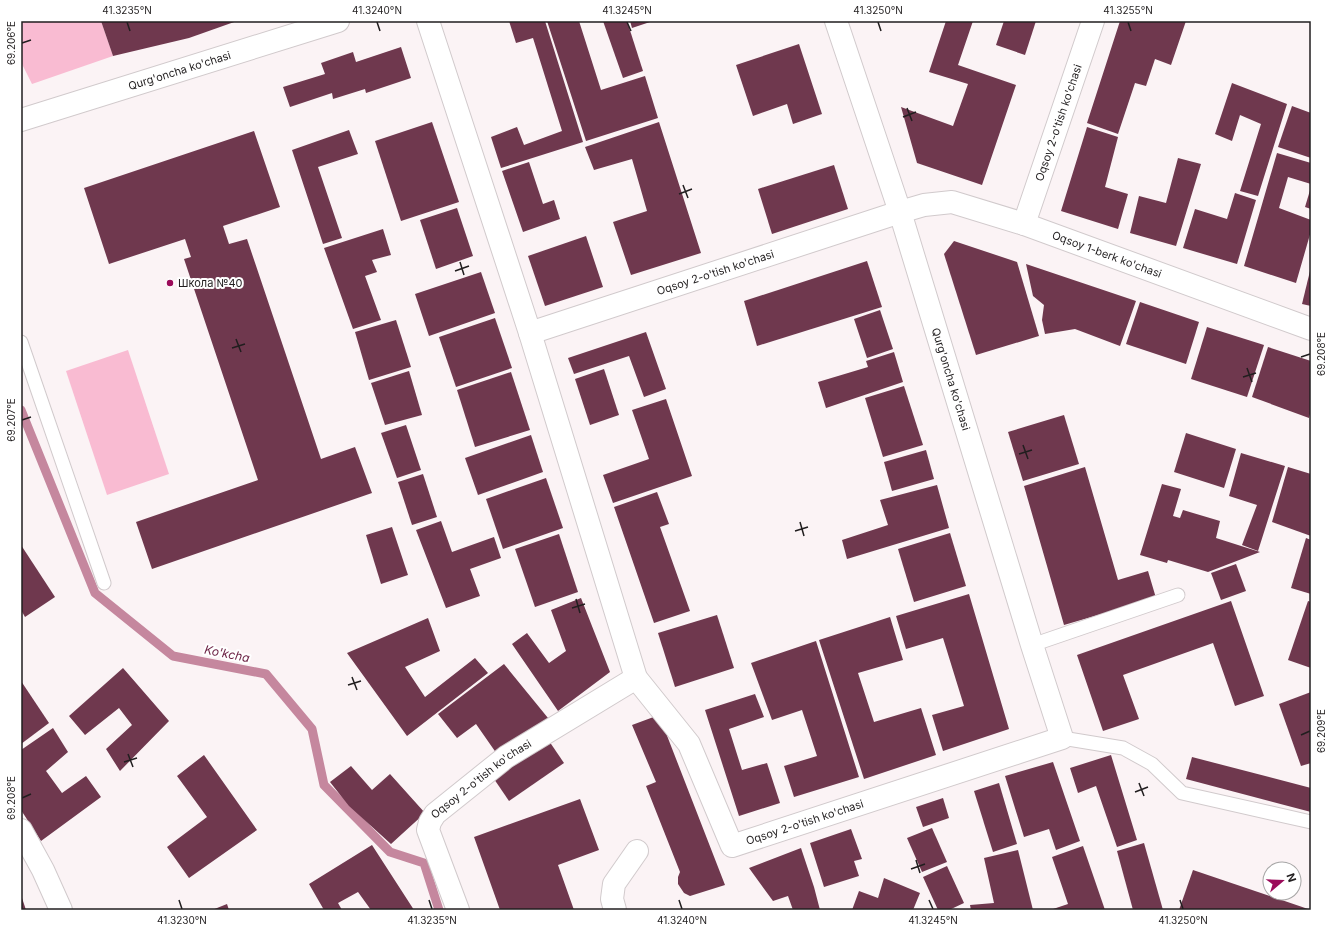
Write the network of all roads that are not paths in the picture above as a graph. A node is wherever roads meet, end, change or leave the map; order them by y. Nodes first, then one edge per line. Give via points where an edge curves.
1 (338, 21) edge
2 (428, 21) edge
3 (836, 21) edge
4 (1093, 21) edge
5 (21, 120) edge
6 (900, 212) junction
7 (1024, 224) junction
8 (1311, 328) edge
9 (530, 333) junction
10 (21, 342) edge
11 (104, 583) dead end
12 (1178, 594) dead end
13 (1032, 645) junction
14 (636, 678) junction
15 (1062, 738) junction
16 (1311, 822) edge
17 (21, 830) edge
18 (637, 851) dead end
19 (61, 910) edge
20 (458, 910) edge
21 (615, 910) edge

1 - 5 street, Qurg'oncha ko'chasi
2 - 9 street, Oqsoy 2-o'tish ko'chasi
3 - 6 street, Qurg'oncha ko'chasi
4 - 7 street, Oqsoy 2-o'tish ko'chasi
6 - 7 street, Oqsoy 1-berk ko'chasi via 924,205 952,202
6 - 9 street, Oqsoy 2-o'tish ko'chasi
6 - 13 street, Qurg'oncha ko'chasi
7 - 8 street, Oqsoy 1-berk ko'chasi
9 - 14 street, Oqsoy 2-o'tish ko'chasi
10 - 11 lane
12 - 13 lane
13 - 15 street, Qurg'oncha ko'chasi
14 - 15 street, Oqsoy 2-o'tish ko'chasi via 689,744 732,846
14 - 20 street, Oqsoy 2-o'tish ko'chasi via 506,757 435,814 428,830
15 - 16 lane via 1123,748 1152,764 1182,793
17 - 19 street
18 - 21 street via 614,884 612,899

